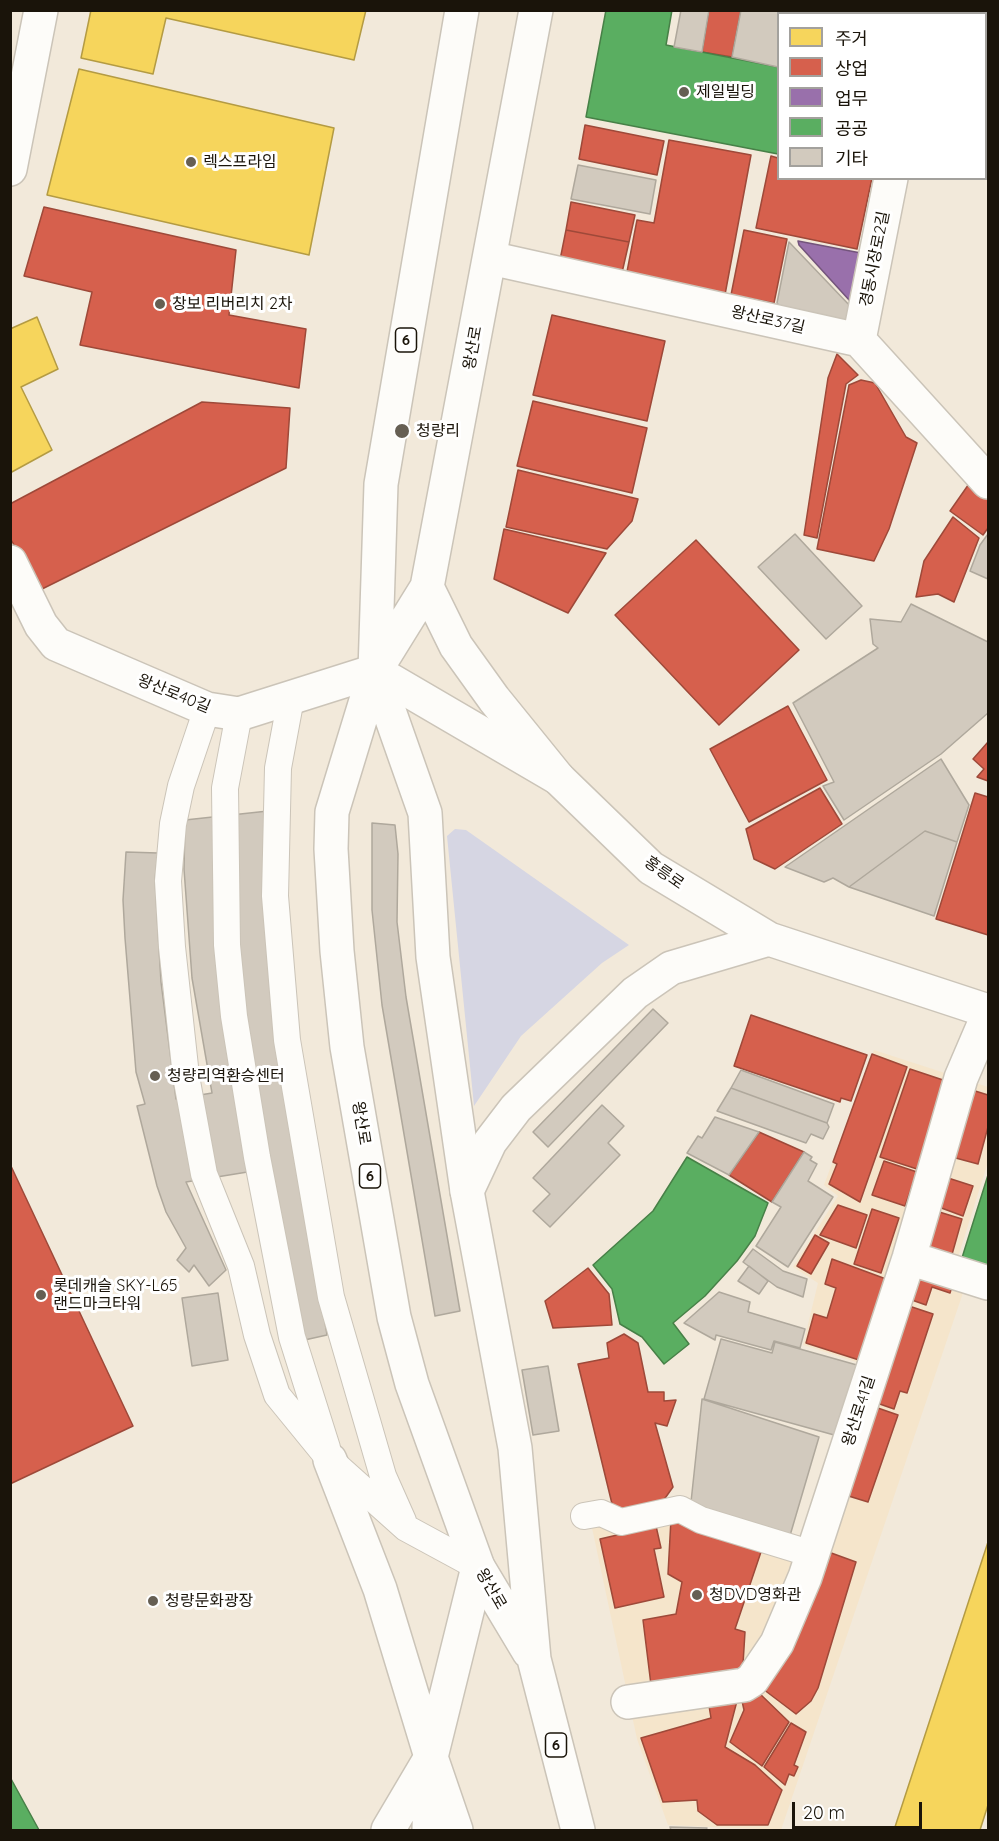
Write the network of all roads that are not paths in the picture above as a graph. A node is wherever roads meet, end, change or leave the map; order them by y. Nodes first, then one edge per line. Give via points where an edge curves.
1 (40, 10) edge
2 (462, 10) edge
3 (536, 10) edge
4 (10, 169) edge
5 (891, 180) edge
6 (490, 258) junction
7 (859, 340) junction
8 (988, 482) edge
9 (10, 562) edge
10 (427, 587) junction
11 (375, 671) junction
12 (291, 698) junction
13 (207, 710) junction
14 (239, 714) junction
15 (558, 778) junction
16 (769, 939) junction
17 (988, 1013) edge
18 (467, 1191) junction
19 (909, 1258) junction
20 (988, 1283) edge
21 (330, 1460) junction
22 (584, 1516) dead end
23 (406, 1528) junction
24 (812, 1554) junction
25 (478, 1567) junction
26 (534, 1659) junction
27 (628, 1702) dead end
28 (431, 1757) junction
29 (388, 1830) edge
30 (412, 1830) edge
31 (429, 1830) edge
32 (456, 1830) edge
33 (578, 1830) edge

1 - 4 main road
2 - 11 main road, 왕산로 / 6 via 381,484
3 - 6 main road, 왕산로 / 6
5 - 7 main road, 경동시장로2길
6 - 7 main road, 왕산로37길
6 - 10 main road, 왕산로 / 6
7 - 8 main road
9 - 13 main road, 왕산로40길 via 48,637 56,644
10 - 11 main road, 왕산로 / 6
10 - 15 main road via 456,646
11 - 12 main road, 왕산로40길
11 - 15 main road, 홍릉로
11 - 18 main road, 왕산로 / 6 via 425,813 433,957
11 - 25 main road, 왕산로 / 6 via 332,812 333,899 347,1047 394,1317 412,1384
12 - 14 main road, 왕산로40길
12 - 23 lane via 278,768 275,896 287,1040 331,1297 383,1476
13 - 14 main road, 왕산로40길
13 - 21 lane via 181,786 168,881 186,1076 204,1174 241,1266 257,1335 277,1395
14 - 21 lane via 225,788 226,924 234,1016 292,1337
15 - 16 main road, 홍릉로 via 651,868
16 - 17 main road, 홍릉로
16 - 18 main road via 671,968 635,993 516,1108 490,1142
17 - 19 main road, 왕산로41길 via 961,1078
18 - 26 main road, 왕산로 / 6 via 515,1448
19 - 20 main road
19 - 24 main road, 왕산로41길
21 - 23 lane
21 - 28 main road via 380,1589
22 - 24 lane via 601,1514 621,1521 680,1509 701,1520
23 - 25 lane
24 - 27 main road, 왕산로41길 via 777,1643 752,1680 744,1685
25 - 26 main road, 왕산로 / 6
25 - 28 main road
26 - 33 main road, 왕산로 / 6
28 - 29 main road
28 - 30 main road
28 - 31 main road
28 - 32 main road

